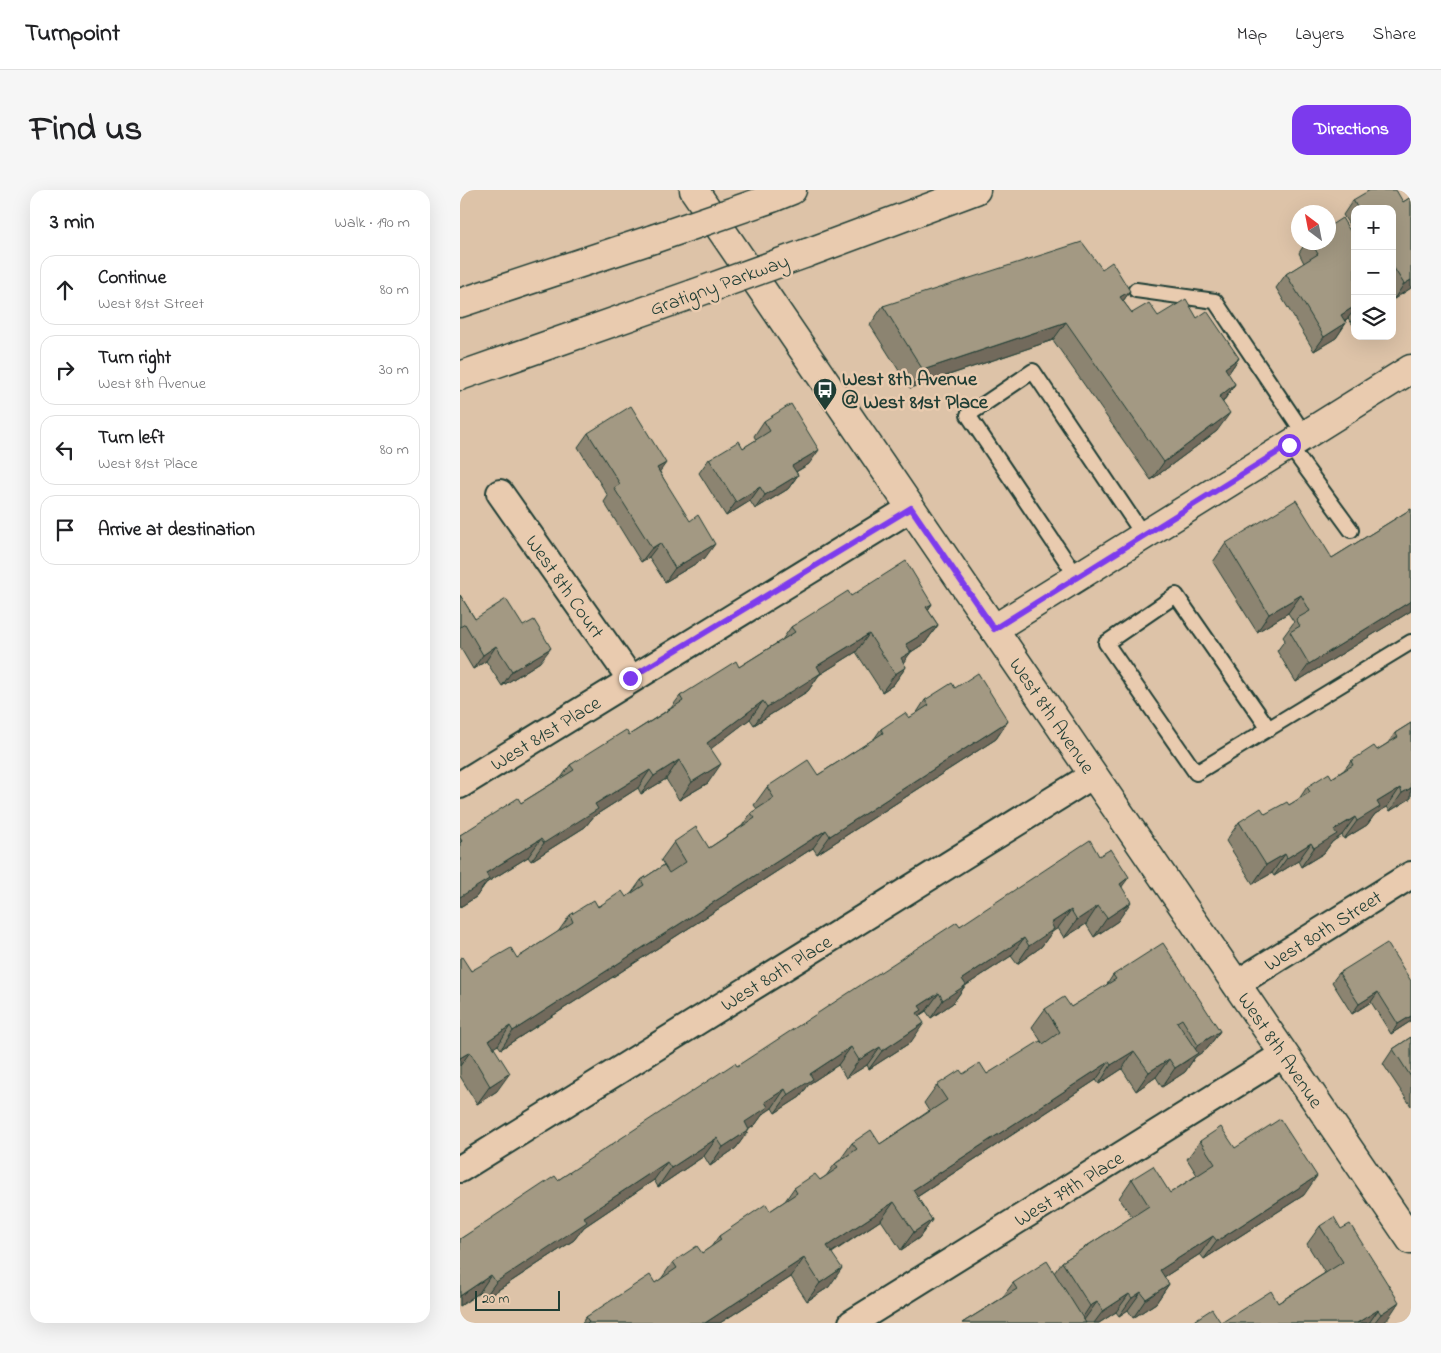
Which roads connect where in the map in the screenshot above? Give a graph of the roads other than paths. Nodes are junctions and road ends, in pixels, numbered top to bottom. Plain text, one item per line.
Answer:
1 (694, 190) edge
2 (976, 190) edge
3 (782, 194) edge
4 (1136, 290) dead end
5 (460, 303) edge
6 (1411, 369) edge
7 (460, 376) edge
8 (1297, 440) junction
9 (500, 494) dead end
10 (911, 508) junction
11 (1351, 530) dead end
12 (1144, 536) junction
13 (1077, 577) junction
14 (994, 629) junction
15 (1411, 642) edge
16 (630, 678) junction
17 (1269, 729) junction
18 (1093, 775) junction
19 (460, 785) edge
20 (1411, 875) edge
21 (1236, 984) junction
22 (1284, 1054) junction
23 (460, 1169) edge
24 (1411, 1240) edge
25 (852, 1323) edge

1 - 10 main road, West 8th Avenue
2 - 7 main road, Gratigny Parkway, bridge
3 - 5 main road, bridge
4 - 8 lane
6 - 8 main road
8 - 11 lane
8 - 12 main road
9 - 16 street, West 8th Court
10 - 14 main road, West 8th Avenue
10 - 16 street, West 81st Place
12 - 13 main road
12 - 13 lane
13 - 14 main road
14 - 18 main road, West 8th Avenue
15 - 17 lane
16 - 19 street, West 81st Place
17 - 17 lane
18 - 21 main road, West 8th Avenue
18 - 23 street, West 80th Place
20 - 21 street, West 80th Street
21 - 22 main road, West 8th Avenue
22 - 24 main road, West 8th Avenue
22 - 25 street, West 79th Place

